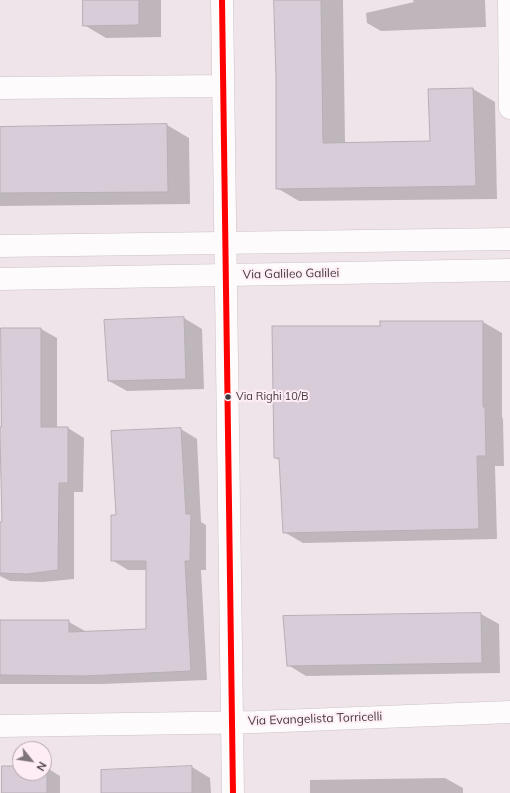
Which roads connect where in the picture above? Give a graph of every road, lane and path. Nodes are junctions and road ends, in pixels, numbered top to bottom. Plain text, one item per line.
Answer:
1 (222, 0) edge
2 (509, 0) edge
3 (223, 86) junction
4 (0, 88) edge
5 (510, 108) edge
6 (510, 239) edge
7 (226, 243) junction
8 (0, 246) edge
9 (510, 270) edge
10 (226, 275) junction
11 (0, 279) edge
12 (510, 712) edge
13 (232, 723) junction
14 (0, 726) edge
15 (233, 793) edge

1 - 3 street
2 - 5 street
3 - 4 street
3 - 7 street
6 - 7 street
7 - 8 street
7 - 10 street
9 - 10 street, Via Galileo Galilei
10 - 11 street, Via Galileo Galilei
10 - 13 street
12 - 13 street, Via Evangelista Torricelli
13 - 14 street, Via Evangelista Torricelli
13 - 15 street

